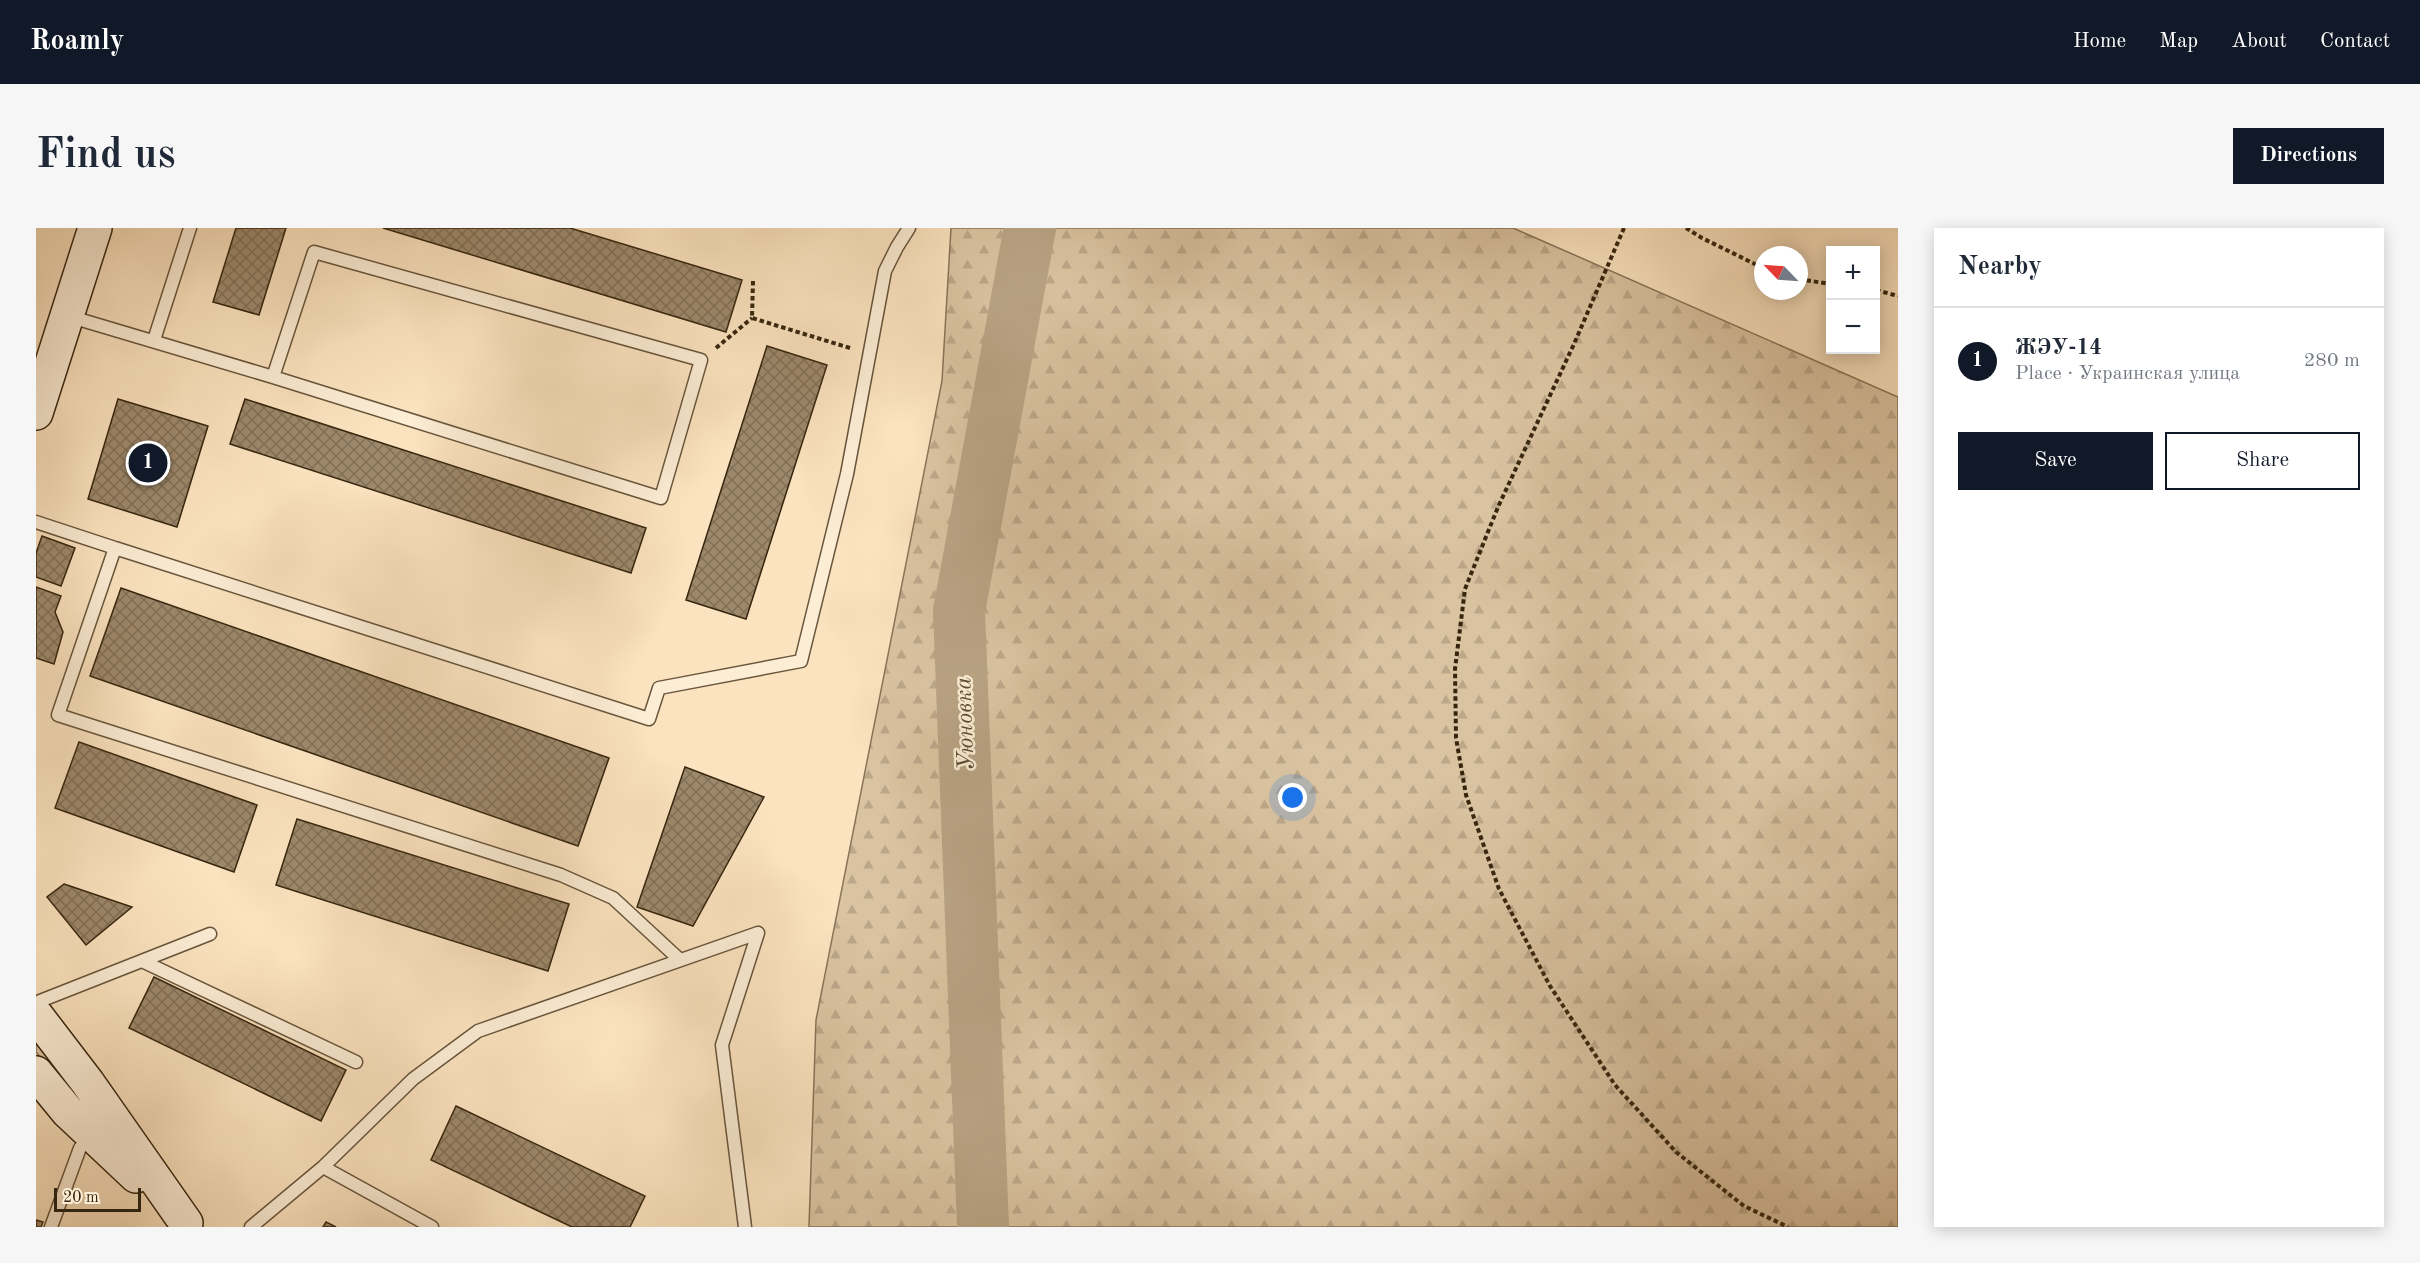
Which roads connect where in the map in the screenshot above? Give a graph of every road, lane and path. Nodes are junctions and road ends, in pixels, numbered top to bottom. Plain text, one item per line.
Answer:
1 (95, 228) edge
2 (190, 228) edge
3 (909, 228) edge
4 (1624, 228) edge
5 (1686, 228) edge
6 (1754, 264) edge
7 (1808, 280) edge
8 (753, 281) dead end
9 (1826, 283) edge
10 (1880, 291) edge
11 (1898, 296) edge
12 (68, 316) junction
13 (752, 318) junction
14 (154, 340) junction
15 (868, 354) junction
16 (701, 360) junction
17 (273, 377) junction
18 (36, 413) edge
19 (36, 522) edge
20 (115, 548) junction
21 (210, 934) dead end
22 (680, 960) junction
23 (142, 961) junction
24 (38, 1008) edge
25 (356, 1062) dead end
26 (36, 1072) edge
27 (80, 1148) dead end
28 (323, 1167) junction
29 (187, 1225) edge
30 (51, 1227) edge
31 (251, 1227) edge
32 (432, 1227) edge
33 (744, 1227) edge
34 (1788, 1227) edge

1 - 12 street
2 - 14 lane
3 - 15 lane
4 - 34 path
5 - 6 path
7 - 9 path
8 - 13 path
10 - 11 path
12 - 14 lane
12 - 18 street
13 - 15 path
13 - 16 path
14 - 17 lane
15 - 20 lane
16 - 17 lane
16 - 17 lane
19 - 20 lane
20 - 22 lane
21 - 23 lane
22 - 28 lane
22 - 33 lane
23 - 24 lane
23 - 25 lane
24 - 29 street
26 - 29 street
27 - 30 lane
28 - 31 lane
28 - 32 lane

